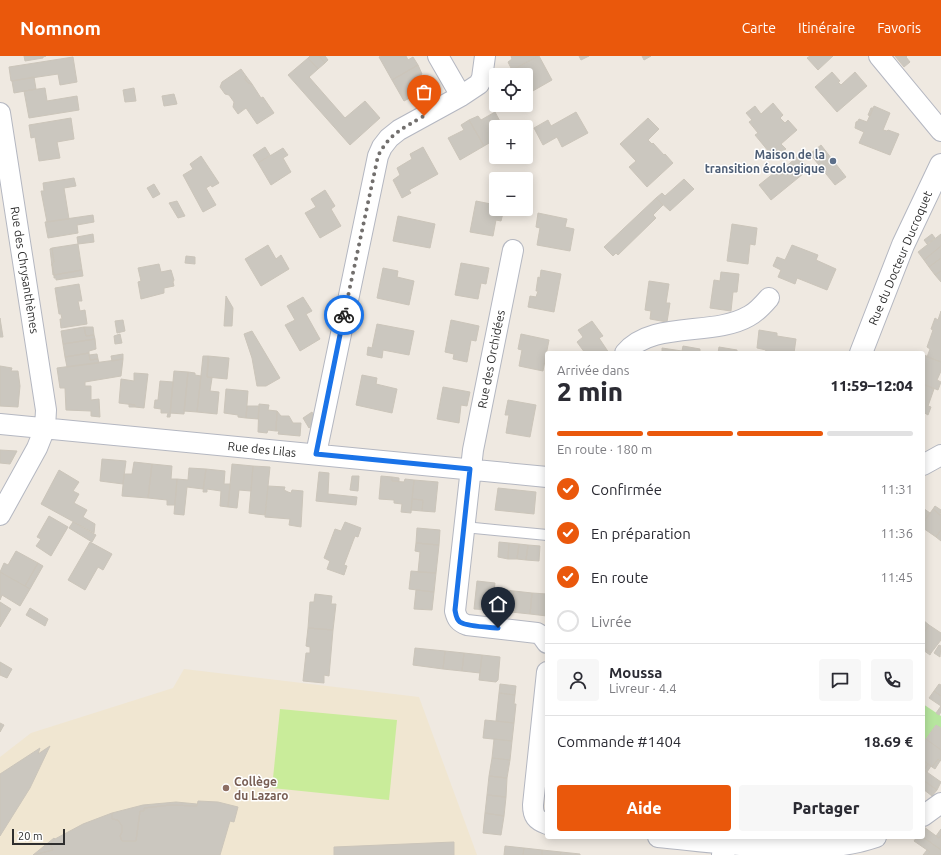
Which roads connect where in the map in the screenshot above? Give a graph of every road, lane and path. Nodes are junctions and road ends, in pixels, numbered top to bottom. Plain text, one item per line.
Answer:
1 (485, 56) edge
2 (879, 56) edge
3 (441, 57) edge
4 (461, 96) junction
5 (0, 113) edge
6 (941, 131) edge
7 (941, 165) edge
8 (512, 250) dead end
9 (769, 298) dead end
10 (627, 351) edge
11 (862, 351) edge
12 (0, 424) edge
13 (45, 428) junction
14 (316, 454) junction
15 (941, 454) edge
16 (925, 464) edge
17 (470, 469) junction
18 (545, 477) edge
19 (0, 515) edge
20 (464, 527) junction
21 (545, 536) edge
22 (545, 640) edge
23 (545, 691) edge
24 (941, 803) edge
25 (925, 815) edge
26 (545, 823) edge
27 (673, 839) edge
28 (869, 839) edge
29 (725, 846) edge

1 - 4 street
2 - 6 street
3 - 4 street
4 - 14 street
5 - 13 street, Rue des Chrysanthèmes
7 - 11 street, Rue du Docteur Ducroquet
8 - 17 street, Rue des Orchidées
9 - 10 street
12 - 13 street, Rue des Lilas
13 - 14 street, Rue des Lilas
13 - 19 street, Rue des Chrysanthèmes
14 - 17 street, Rue des Lilas
15 - 16 street
17 - 18 street, Rue des Lilas
17 - 20 street, Rue des Orchidées
20 - 21 lane
20 - 22 street, Rue des Orchidées
23 - 26 street
24 - 25 street
27 - 29 street
28 - 29 street

